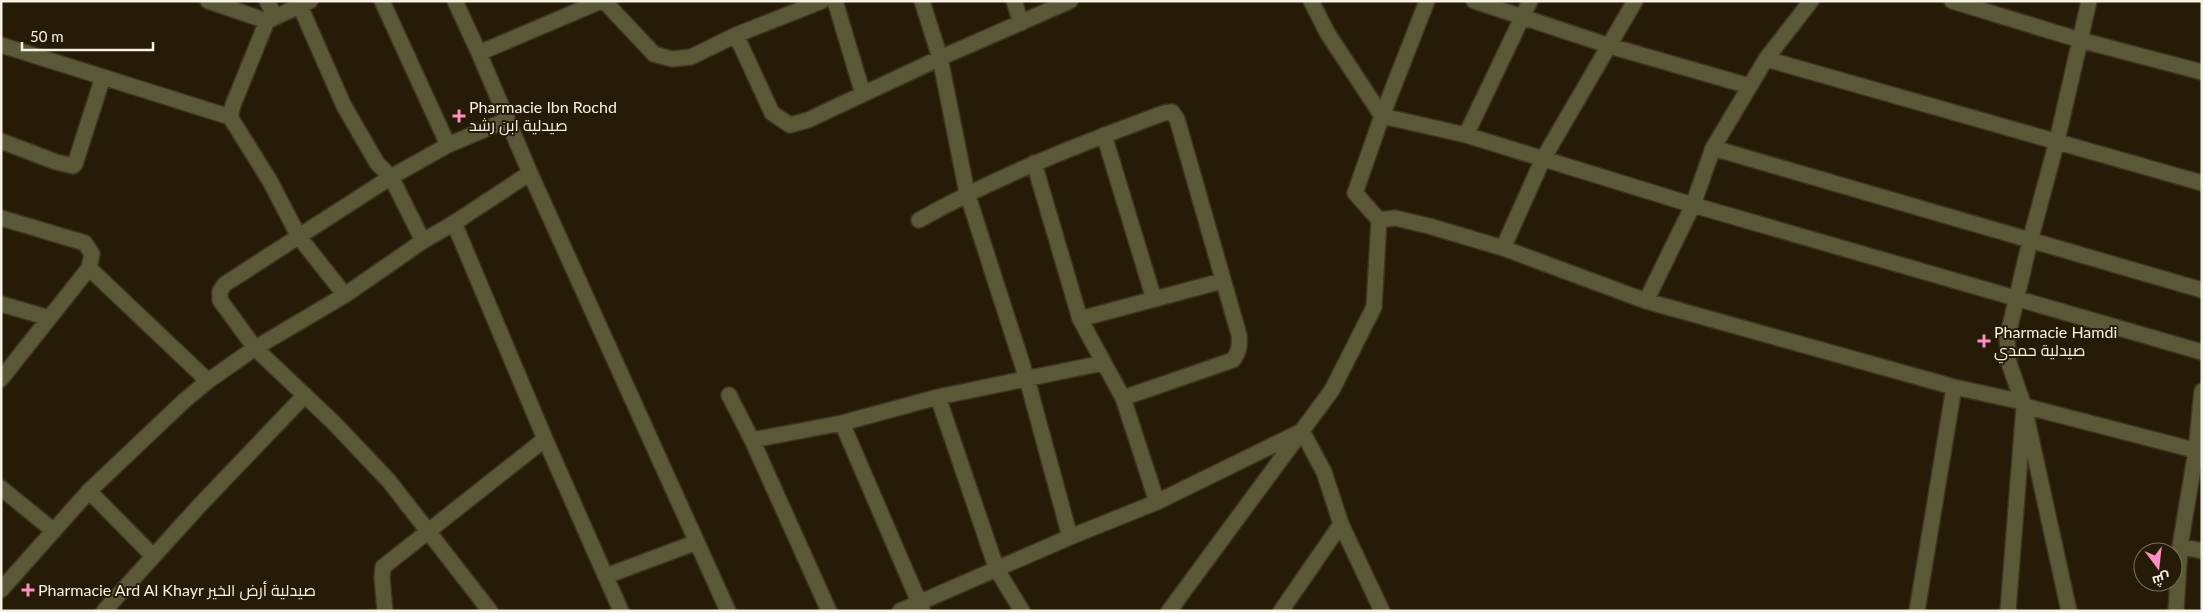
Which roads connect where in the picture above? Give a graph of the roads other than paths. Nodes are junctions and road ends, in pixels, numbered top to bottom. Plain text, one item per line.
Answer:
1 (208, 1) edge
2 (268, 1) edge
3 (382, 1) edge
4 (455, 1) edge
5 (602, 1) edge
6 (822, 1) edge
7 (835, 1) edge
8 (922, 1) edge
9 (1014, 1) edge
10 (1070, 1) edge
11 (1311, 1) edge
12 (1427, 1) edge
13 (1474, 1) edge
14 (1530, 1) edge
15 (1635, 1) edge
16 (1811, 1) edge
17 (1952, 1) edge
18 (2089, 1) edge
19 (305, 4) edge
20 (1523, 18) junction
21 (271, 19) junction
22 (1022, 23) junction
23 (736, 35) junction
24 (2080, 40) junction
25 (1, 45) edge
26 (1610, 46) junction
27 (479, 52) junction
28 (940, 58) junction
29 (1766, 59) junction
30 (2202, 72) edge
31 (103, 77) junction
32 (1749, 86) junction
33 (863, 94) junction
34 (1382, 116) junction
35 (230, 117) junction
36 (507, 120) junction
37 (1104, 135) junction
38 (1466, 135) junction
39 (1, 141) edge
40 (2057, 141) junction
41 (448, 145) junction
42 (1714, 148) junction
43 (1543, 159) junction
44 (1034, 163) junction
45 (530, 172) junction
46 (391, 177) junction
47 (2202, 184) edge
48 (967, 193) junction
49 (1693, 205) junction
50 (1, 218) edge
51 (919, 220) dead end
52 (1379, 220) junction
53 (454, 224) junction
54 (299, 237) junction
55 (2030, 240) junction
56 (423, 241) junction
57 (1503, 248) junction
58 (89, 268) junction
59 (1222, 281) junction
60 (2202, 290) edge
61 (345, 295) junction
62 (1154, 299) junction
63 (2017, 299) junction
64 (1646, 301) junction
65 (1, 304) edge
66 (49, 318) junction
67 (1080, 319) junction
68 (255, 348) junction
69 (2202, 352) edge
70 (1103, 363) junction
71 (1, 378) edge
72 (1027, 379) junction
73 (208, 381) junction
74 (1954, 387) junction
75 (2202, 391) edge
76 (305, 395) junction
77 (729, 395) dead end
78 (938, 398) junction
79 (1123, 398) junction
80 (2023, 404) junction
81 (842, 423) junction
82 (1302, 431) junction
83 (545, 439) junction
84 (752, 440) junction
85 (2199, 452) edge
86 (1, 488) edge
87 (89, 492) junction
88 (1157, 502) junction
89 (1341, 524) junction
90 (54, 531) junction
91 (428, 532) junction
92 (1070, 536) junction
93 (697, 542) junction
94 (2181, 542) edge
95 (2183, 547) edge
96 (2202, 551) edge
97 (152, 556) junction
98 (997, 570) junction
99 (606, 576) junction
100 (1, 590) edge
101 (2177, 592) edge
102 (921, 606) edge
103 (621, 610) edge
104 (104, 611) edge
105 (385, 611) edge
106 (490, 611) edge
107 (608, 611) edge
108 (728, 611) edge
109 (829, 611) edge
110 (900, 611) edge
111 (1022, 611) edge
112 (1170, 611) edge
113 (1281, 611) edge
114 (1382, 611) edge
115 (1917, 611) edge
116 (2008, 611) edge
117 (2069, 611) edge
118 (2176, 611) edge

1 - 21 street
2 - 21 street
3 - 41 street
4 - 27 street
5 - 23 street
5 - 27 street
6 - 23 street
7 - 33 street
8 - 28 street
9 - 22 street
10 - 22 street
11 - 34 street
12 - 34 street
13 - 20 street
14 - 20 street
15 - 26 street
16 - 29 street
17 - 24 street
18 - 24 street
19 - 21 street
19 - 46 street
20 - 26 street
20 - 38 street
21 - 35 street
22 - 28 street
23 - 33 street
24 - 30 street
24 - 40 street
25 - 31 street
26 - 32 street
26 - 43 street
27 - 36 street
28 - 33 street
28 - 48 street
29 - 32 street
29 - 40 street
31 - 35 street
31 - 39 street
32 - 42 street
34 - 38 street
34 - 52 street
35 - 54 street
36 - 41 street
36 - 45 street
37 - 44 street
37 - 59 street
37 - 62 street
38 - 43 street
40 - 47 street
40 - 55 street
41 - 46 street
42 - 49 street
42 - 55 street
43 - 49 street
43 - 57 street
44 - 48 street
44 - 67 street
45 - 53 street
45 - 93 street
46 - 54 street
46 - 56 street
48 - 51 street
48 - 72 street
49 - 63 street
49 - 64 street
50 - 58 street
52 - 57 street
52 - 82 street
53 - 56 street
53 - 83 street
54 - 61 street
54 - 68 street
55 - 60 street
55 - 63 street
56 - 61 street
57 - 64 street
58 - 66 street
58 - 73 street
59 - 62 street
59 - 79 street
61 - 68 street
62 - 67 street
63 - 69 street
63 - 80 street
64 - 74 street
65 - 66 street
66 - 71 street
67 - 70 street
68 - 73 street
68 - 76 street
70 - 72 street
70 - 79 street
72 - 78 street
72 - 92 street
73 - 87 street
74 - 80 street
74 - 115 street
75 - 85 street
76 - 91 street
76 - 97 street
77 - 84 street
78 - 81 street
78 - 98 street
79 - 88 street
80 - 85 street
80 - 116 street
80 - 117 street
81 - 84 street
81 - 102 street
82 - 88 street
82 - 89 street
82 - 112 street
83 - 91 street
83 - 99 street
84 - 109 street
85 - 94 street
86 - 90 street
87 - 90 street
87 - 97 street
88 - 92 street
89 - 113 street
89 - 114 street
90 - 100 street
91 - 105 street
91 - 106 street
92 - 98 street
93 - 99 street
93 - 108 street
95 - 96 street
97 - 104 street
98 - 102 street
98 - 111 street
99 - 103 street
101 - 118 street
102 - 110 street
103 - 107 street

